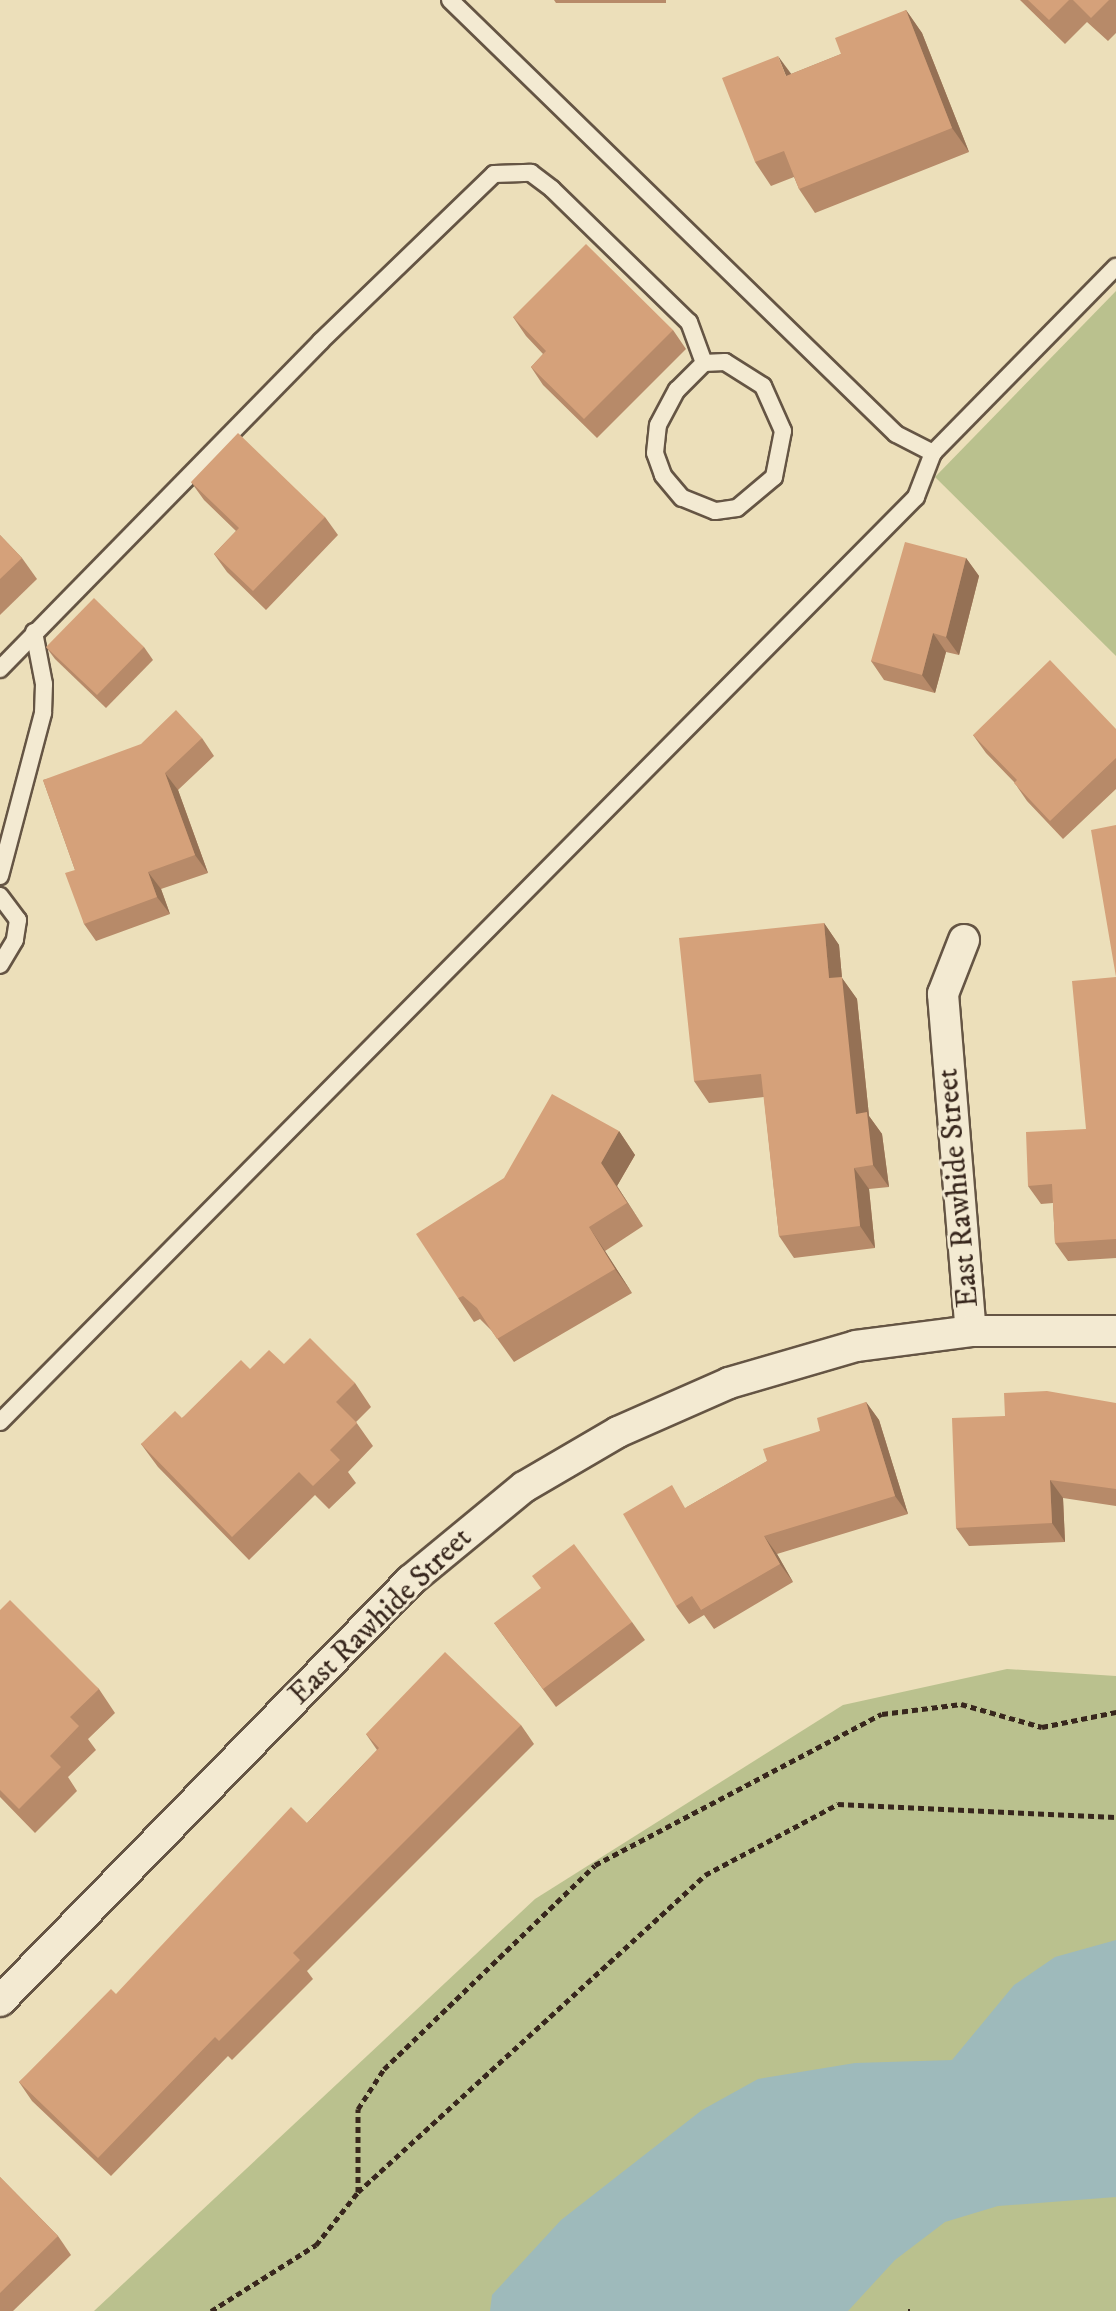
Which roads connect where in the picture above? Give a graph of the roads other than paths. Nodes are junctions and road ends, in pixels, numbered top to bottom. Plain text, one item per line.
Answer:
1 (450, 0) edge
2 (1116, 267) edge
3 (704, 363) junction
4 (933, 453) junction
5 (34, 632) junction
6 (0, 669) edge
7 (0, 876) edge
8 (0, 896) edge
9 (964, 940) dead end
10 (0, 965) edge
11 (971, 1331) junction
12 (1116, 1331) edge
13 (0, 1422) edge
14 (0, 2001) edge

1 - 4 lane
2 - 4 lane
3 - 3 lane
3 - 5 lane
4 - 13 lane
5 - 6 lane
5 - 7 lane
8 - 10 lane
9 - 11 street, East Rawhide Street
11 - 12 street
11 - 14 street, East Rawhide Street

